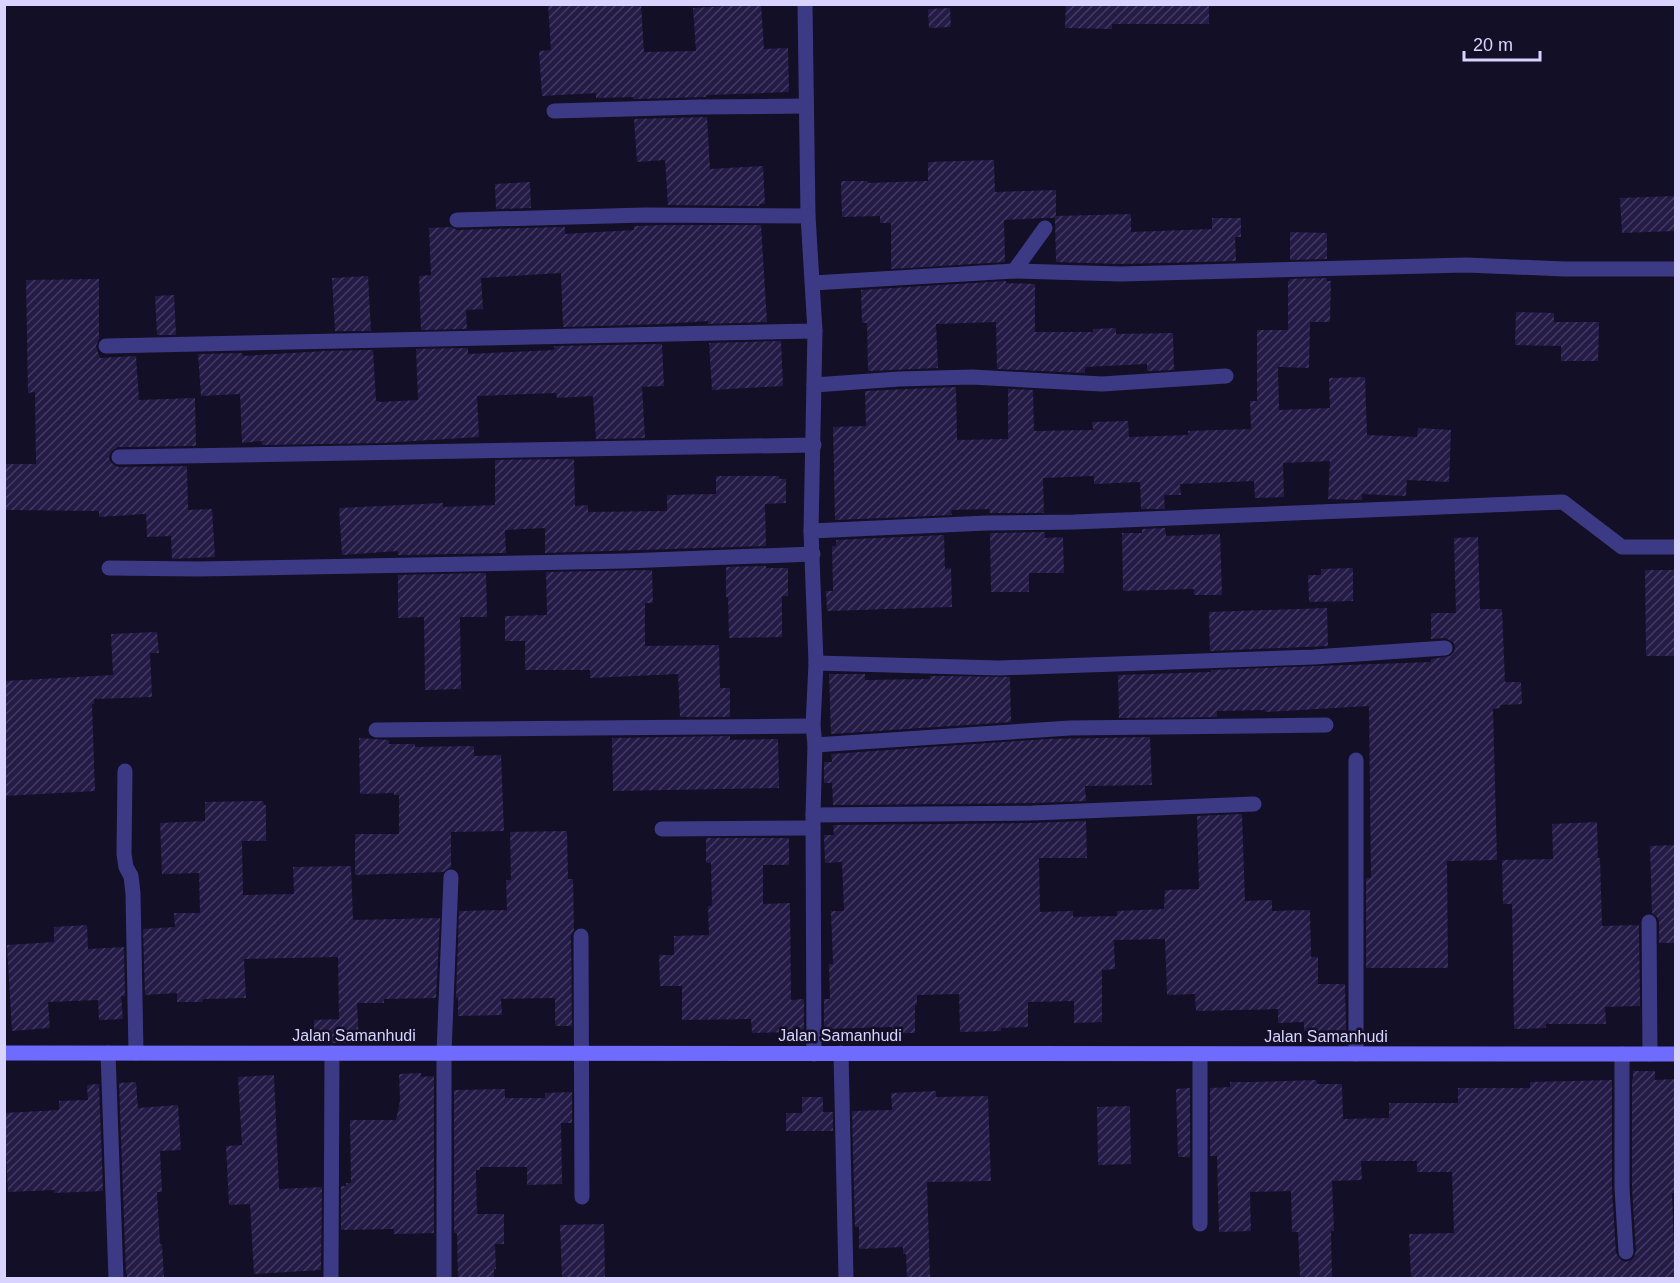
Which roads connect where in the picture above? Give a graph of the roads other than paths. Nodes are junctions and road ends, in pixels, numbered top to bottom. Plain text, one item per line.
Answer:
1 (805, 4) edge
2 (807, 106) junction
3 (554, 111) dead end
4 (808, 216) junction
5 (457, 220) dead end
6 (1045, 228) dead end
7 (1676, 269) edge
8 (1014, 271) junction
9 (813, 283) junction
10 (815, 331) junction
11 (106, 346) dead end
12 (1226, 376) dead end
13 (814, 385) junction
14 (814, 445) junction
15 (119, 458) dead end
16 (812, 531) junction
17 (1676, 547) edge
18 (813, 554) junction
19 (109, 568) dead end
20 (1445, 648) dead end
21 (816, 663) junction
22 (1326, 725) dead end
23 (813, 726) junction
24 (376, 730) dead end
25 (815, 745) junction
26 (1356, 760) dead end
27 (125, 771) dead end
28 (1254, 804) dead end
29 (813, 821) junction
30 (662, 829) dead end
31 (451, 877) dead end
32 (1649, 922) dead end
33 (581, 936) dead end
34 (4, 1053) edge
35 (108, 1053) junction
36 (136, 1053) junction
37 (333, 1053) junction
38 (444, 1053) junction
39 (581, 1053) junction
40 (841, 1053) junction
41 (814, 1054) junction
42 (1200, 1054) junction
43 (1356, 1054) junction
44 (1622, 1054) junction
45 (1650, 1054) junction
46 (1676, 1054) edge
47 (582, 1197) dead end
48 (1200, 1224) dead end
49 (1626, 1252) dead end
50 (116, 1278) edge
51 (331, 1278) edge
52 (444, 1278) edge
53 (846, 1278) edge

1 - 2 street
2 - 3 street
2 - 4 street
4 - 5 street
4 - 9 street
6 - 8 street
7 - 8 street
8 - 9 street
9 - 10 street
10 - 11 street
10 - 13 street
12 - 13 street
13 - 14 street
14 - 15 street
14 - 16 street
16 - 17 street
16 - 18 street
18 - 19 street
18 - 21 street
20 - 21 street
21 - 23 street
22 - 25 street
23 - 24 street
23 - 25 street
25 - 29 street
26 - 43 street
27 - 36 street
28 - 29 street
29 - 30 street
29 - 41 street
31 - 38 street
32 - 45 street
33 - 39 street
34 - 35 street, Jalan Samanhudi
35 - 36 street, Jalan Samanhudi
35 - 50 street
36 - 37 street, Jalan Samanhudi
37 - 38 street, Jalan Samanhudi
37 - 51 street
38 - 39 street, Jalan Samanhudi
38 - 52 street
39 - 41 street, Jalan Samanhudi
39 - 47 street
40 - 41 street, Jalan Samanhudi
40 - 42 street, Jalan Samanhudi
40 - 53 street
42 - 43 street, Jalan Samanhudi
42 - 48 street
43 - 44 street, Jalan Samanhudi
44 - 45 street, Jalan Samanhudi
44 - 49 street
45 - 46 street, Jalan Samanhudi

